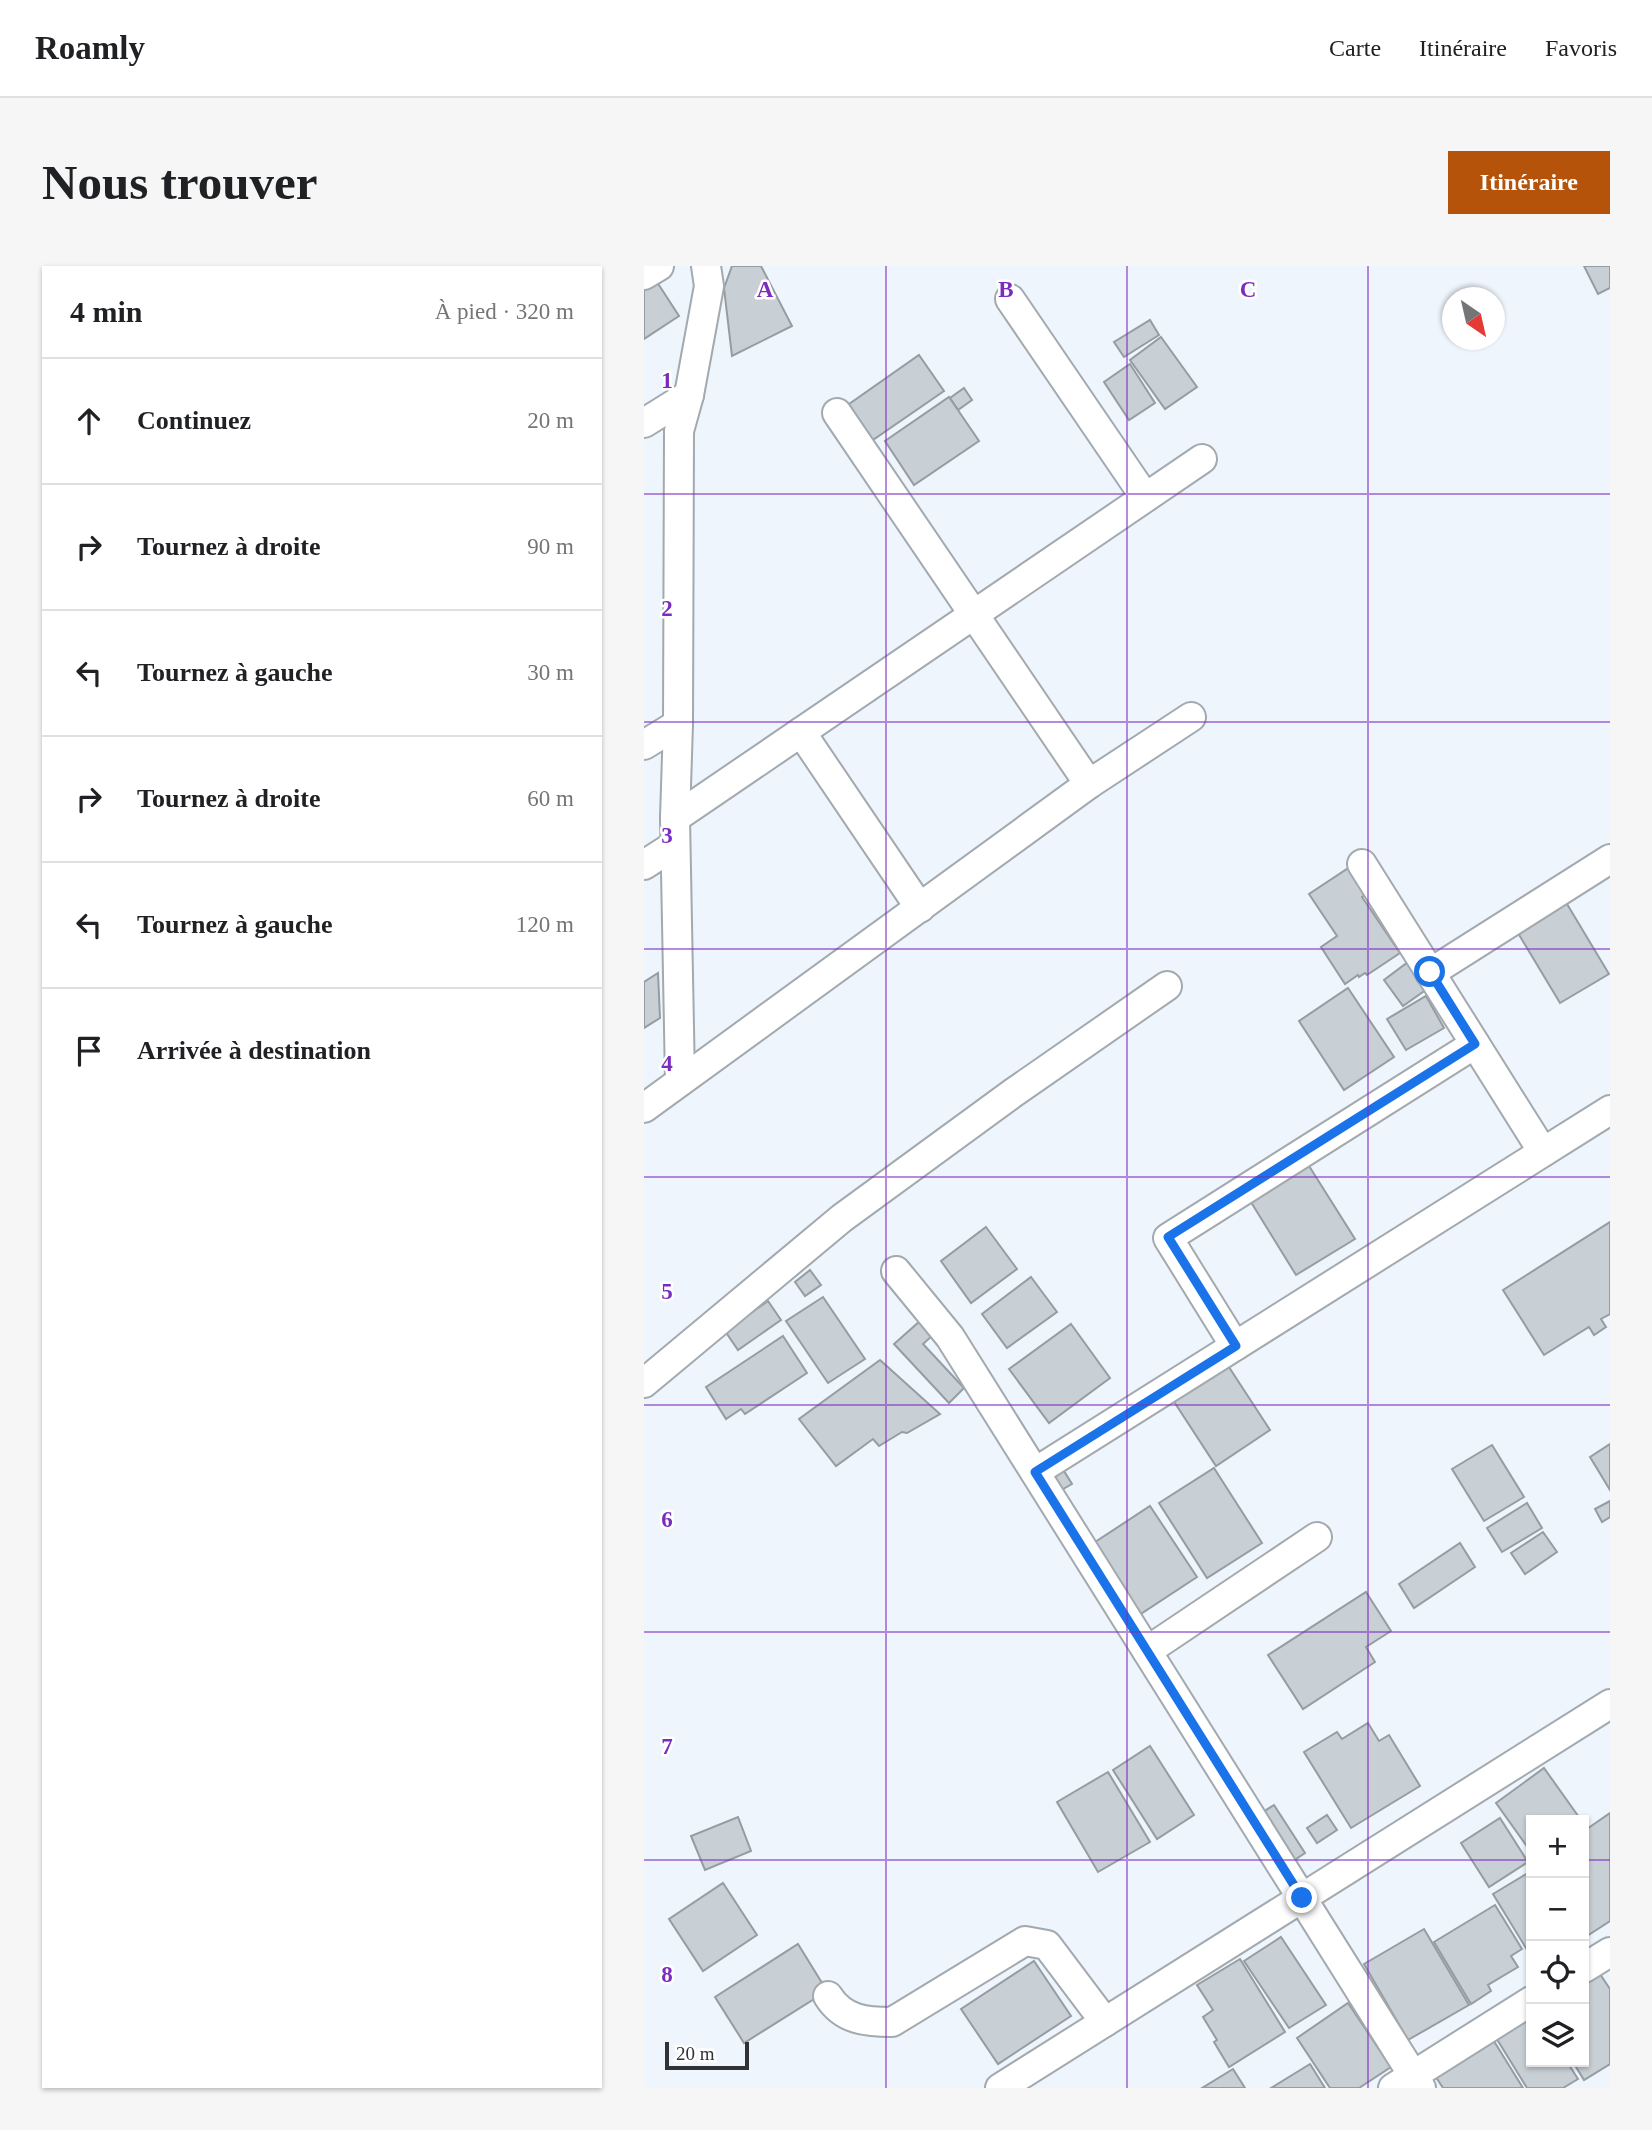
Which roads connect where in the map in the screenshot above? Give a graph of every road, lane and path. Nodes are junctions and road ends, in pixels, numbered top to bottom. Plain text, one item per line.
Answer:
1 (659, 266) edge
2 (706, 266) edge
3 (644, 275) edge
4 (1010, 299) dead end
5 (689, 395) junction
6 (837, 413) dead end
7 (644, 423) edge
8 (1202, 458) dead end
9 (1144, 497) junction
10 (972, 615) junction
11 (1191, 717) dead end
12 (678, 724) junction
13 (801, 732) junction
14 (644, 745) edge
15 (1089, 784) junction
16 (675, 832) junction
17 (1610, 859) edge
18 (1362, 864) dead end
19 (644, 865) edge
20 (920, 908) junction
21 (1430, 972) junction
22 (1167, 986) dead end
23 (1475, 1044) junction
24 (680, 1080) junction
25 (644, 1108) edge
26 (1610, 1110) edge
27 (1543, 1152) junction
28 (896, 1270) dead end
29 (1236, 1346) junction
30 (644, 1383) edge
31 (1035, 1472) junction
32 (1317, 1537) dead end
33 (1147, 1651) junction
34 (1610, 1704) edge
35 (1302, 1898) junction
36 (1609, 1953) edge
37 (1589, 1965) edge
38 (828, 1996) dead end
39 (1527, 2004) edge
40 (1105, 2022) junction
41 (1409, 2084) edge
42 (1000, 2088) edge

1 - 3 street
2 - 5 street
4 - 9 street
5 - 7 street
5 - 12 street
6 - 10 street
8 - 9 street
9 - 10 street
10 - 13 street
10 - 15 street
11 - 15 street
12 - 14 street
12 - 16 street
13 - 16 street
13 - 20 street
15 - 20 street
16 - 19 street
16 - 24 street
17 - 21 street
18 - 21 street
20 - 24 street
21 - 23 street
22 - 30 street
23 - 27 street
23 - 29 street
24 - 25 street
26 - 27 street
27 - 29 street
28 - 31 street
29 - 31 street
31 - 33 street
32 - 33 street
33 - 35 street
34 - 35 street
35 - 40 street
35 - 41 street
36 - 37 street
38 - 40 street
39 - 41 street
40 - 42 street

